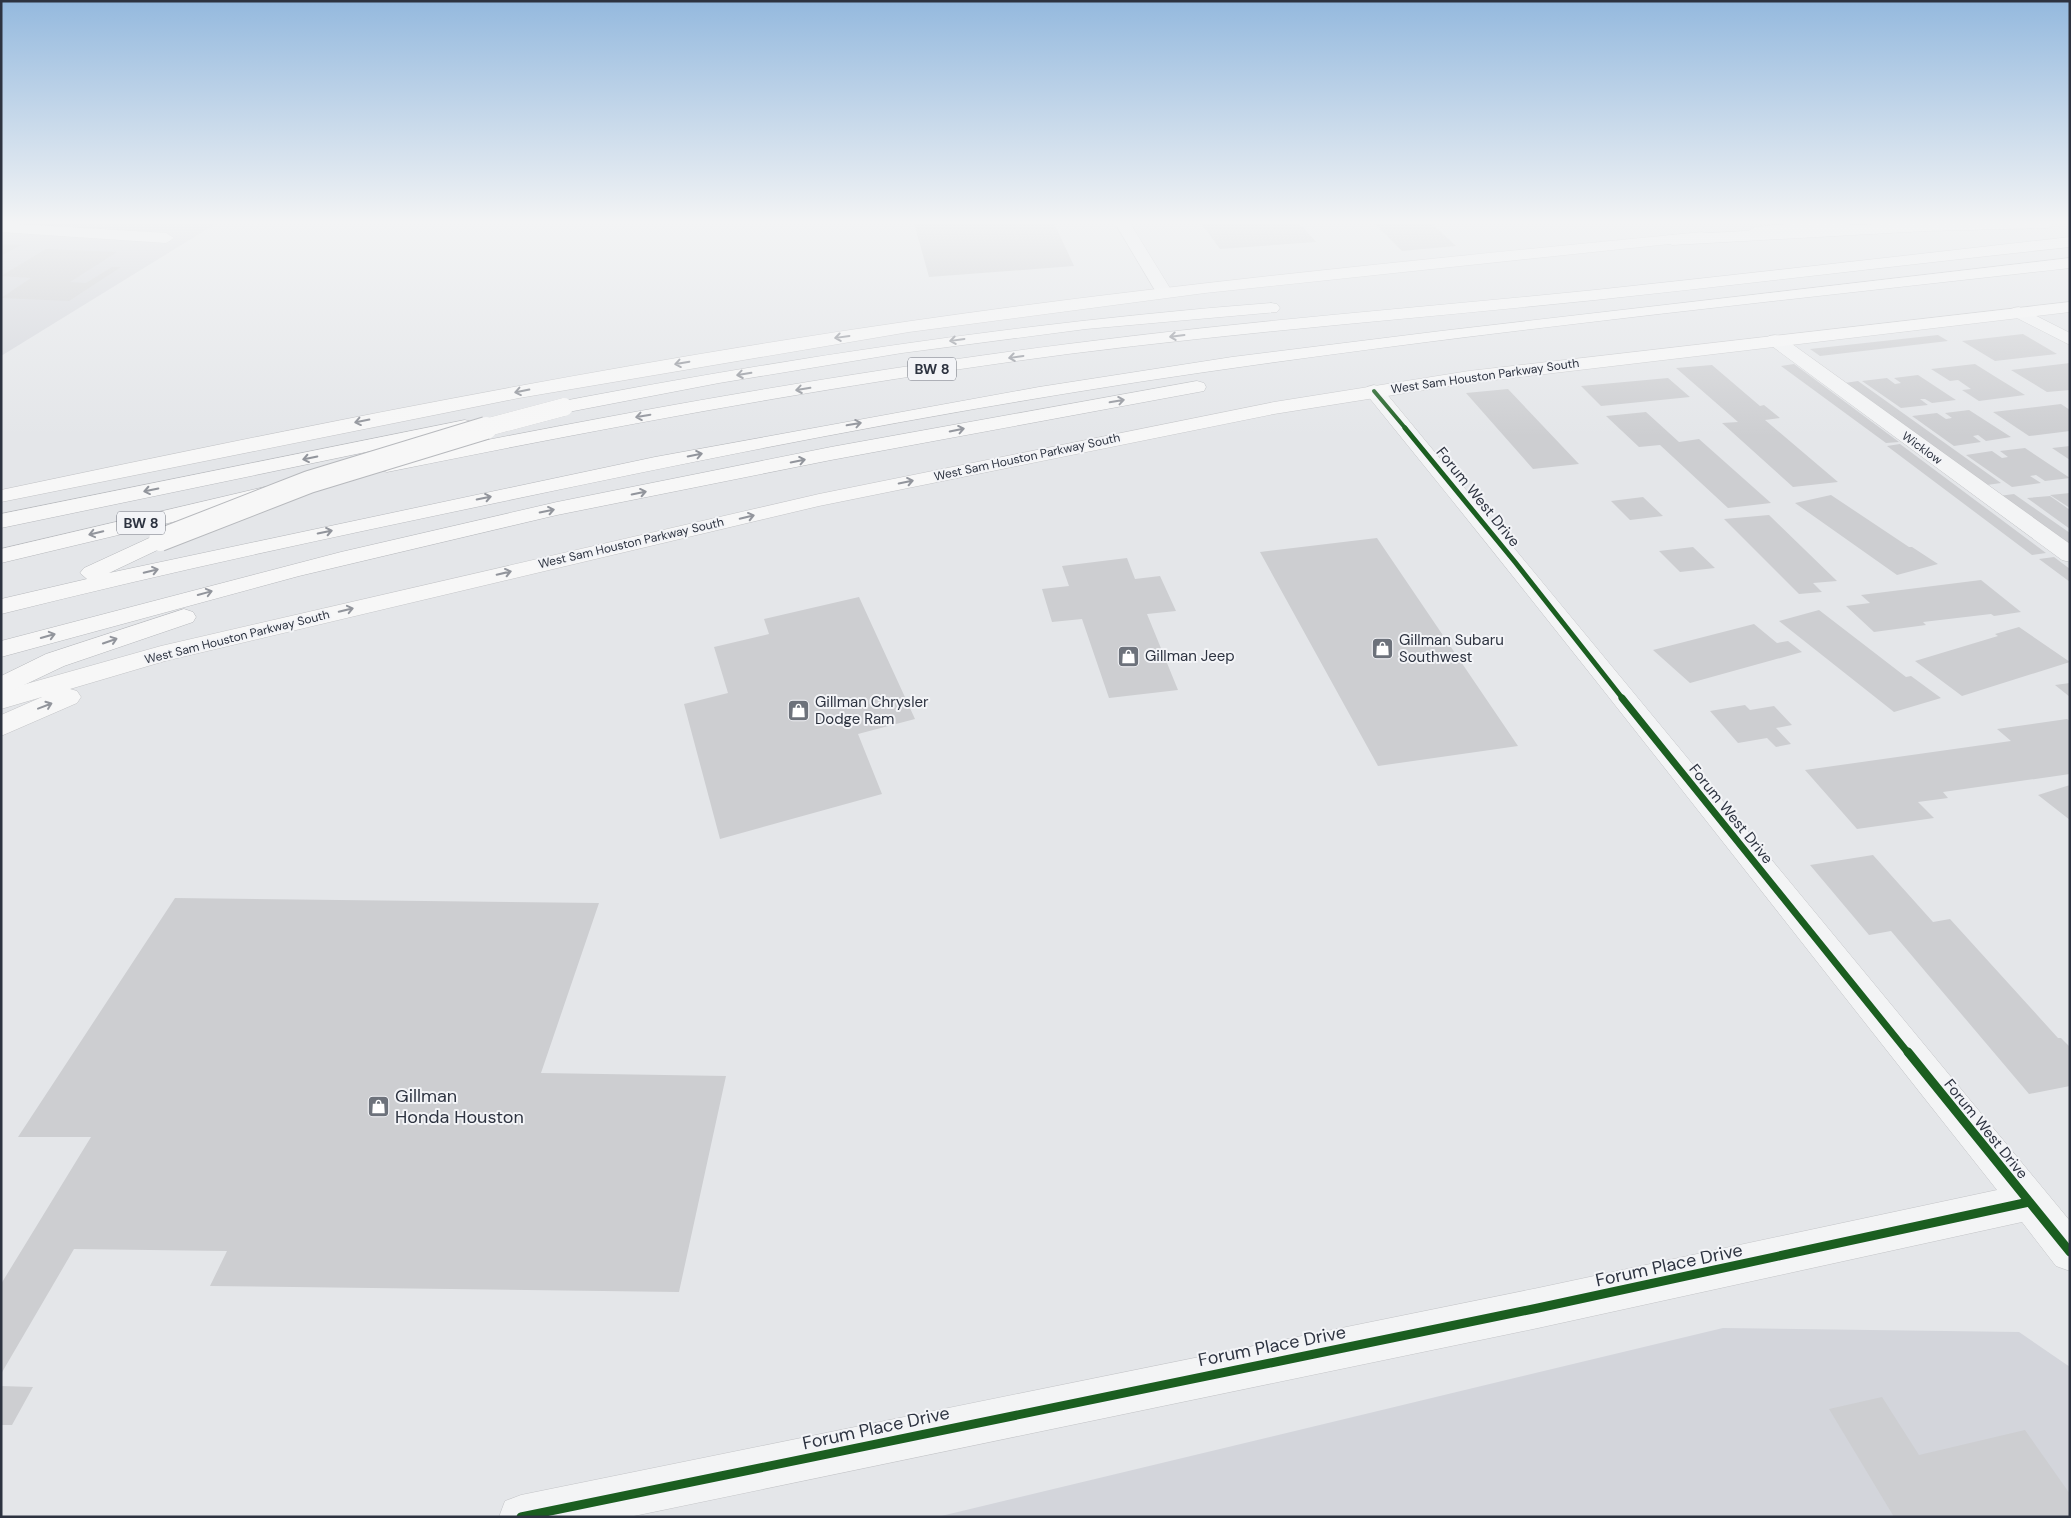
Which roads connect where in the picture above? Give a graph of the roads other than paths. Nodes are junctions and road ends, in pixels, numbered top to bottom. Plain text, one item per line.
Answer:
1 (1158, 294) edge
2 (1473, 294) edge
3 (1568, 294) edge
4 (1601, 294) edge
5 (1804, 294) edge
6 (1591, 295) junction
7 (2070, 307) edge
8 (2019, 312) junction
9 (1501, 329) junction
10 (1775, 340) junction
11 (2070, 340) edge
12 (1374, 391) junction
13 (564, 406) junction
14 (1, 496) edge
15 (1, 521) edge
16 (366, 552) junction
17 (2070, 555) edge
18 (1, 556) edge
19 (1, 607) edge
20 (1, 619) edge
21 (230, 638) junction
22 (1, 649) edge
23 (1, 687) edge
24 (1, 700) edge
25 (1, 727) edge
26 (2029, 1202) junction
27 (2070, 1252) edge
28 (521, 1517) edge

1 -> 14 main road
2 -> 13 main road
6 -> 3 main road
4 - 6 main road, BW 8
5 - 9 main road
6 -> 18 main road, BW 8
7 - 8 main road, West Sam Houston Parkway South
8 - 10 main road, West Sam Houston Parkway South
8 - 11 street
16 -> 9 main road
19 -> 9 main road
10 - 12 main road, West Sam Houston Parkway South
10 - 17 street, Wicklow
21 -> 12 main road, West Sam Houston Parkway South
12 - 26 street, Forum West Drive
13 -> 15 main road, bridge
13 - 20 main road, bridge
22 -> 16 main road
23 -> 16 main road
21 - 24 main road, West Sam Houston Parkway South
25 -> 21 main road
26 - 27 street, Forum West Drive
26 - 28 street, Forum Place Drive

